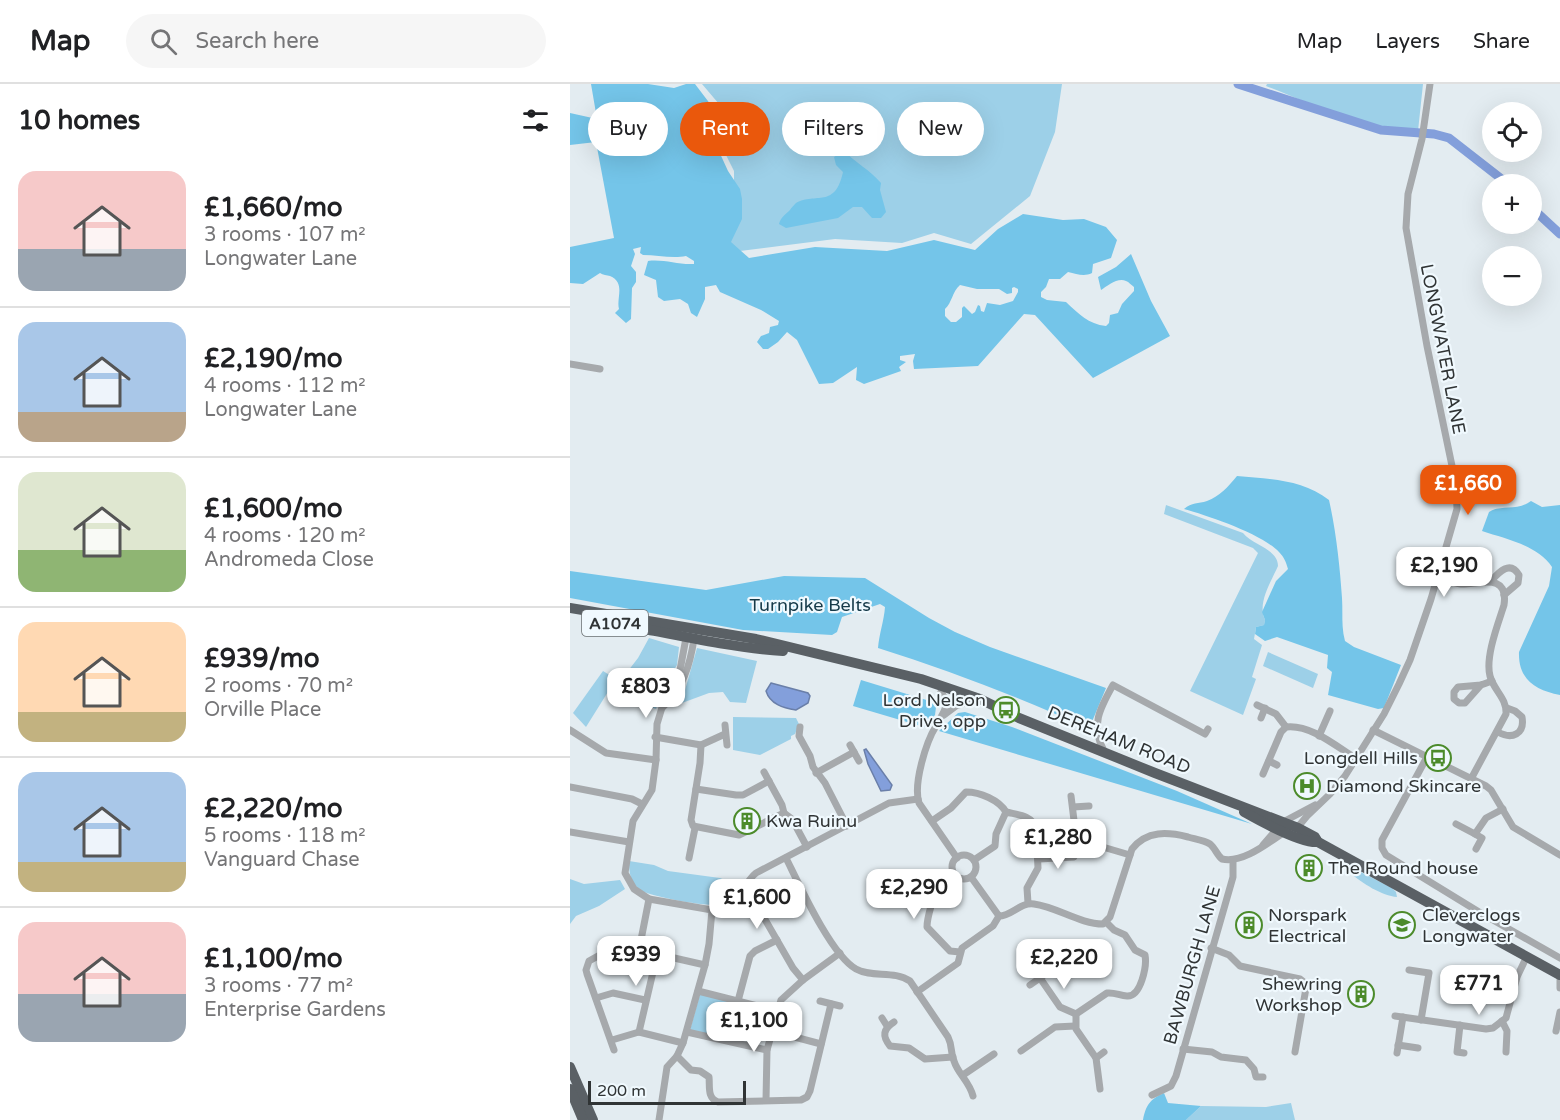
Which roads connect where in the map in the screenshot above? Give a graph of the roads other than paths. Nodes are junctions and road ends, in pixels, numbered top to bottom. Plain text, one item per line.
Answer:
1 (1430, 84) edge
2 (570, 364) edge
3 (600, 369) dead end
4 (1437, 578) junction
5 (1491, 581) junction
6 (1504, 595) junction
7 (570, 608) edge
8 (570, 613) edge
9 (690, 635) junction
10 (893, 673) junction
11 (1492, 681) junction
12 (1481, 685) dead end
13 (941, 692) junction
14 (968, 702) junction
15 (1507, 708) junction
16 (1330, 711) dead end
17 (942, 717) junction
18 (1019, 718) junction
19 (1261, 718) dead end
20 (725, 725) dead end
21 (800, 727) dead end
22 (1286, 727) junction
23 (570, 730) edge
24 (1373, 730) junction
25 (1498, 732) junction
26 (725, 734) junction
27 (1205, 734) dead end
28 (1100, 735) junction
29 (655, 736) junction
30 (799, 736) junction
31 (1319, 736) junction
32 (791, 740) dead end
33 (1084, 744) junction
34 (701, 745) junction
35 (727, 745) dead end
36 (850, 745) dead end
37 (854, 752) junction
38 (1104, 752) junction
39 (1427, 757) junction
40 (1356, 758) junction
41 (656, 760) junction
42 (859, 761) dead end
43 (1269, 761) junction
44 (1277, 765) dead end
45 (764, 772) dead end
46 (816, 773) junction
47 (1263, 774) dead end
48 (1471, 779) junction
49 (769, 781) junction
50 (571, 788) edge
51 (696, 789) junction
52 (1071, 796) dead end
53 (570, 798) edge
54 (918, 799) junction
55 (1320, 803) junction
56 (642, 804) junction
57 (1089, 806) dead end
58 (1073, 807) junction
59 (1503, 809) junction
60 (1006, 812) junction
61 (784, 813) junction
62 (932, 821) junction
63 (1456, 824) dead end
64 (847, 826) junction
65 (1281, 827) junction
66 (695, 828) junction
67 (1298, 828) junction
68 (570, 832) edge
69 (1475, 834) junction
70 (629, 842) junction
71 (1318, 842) junction
72 (1077, 844) junction
73 (807, 847) junction
74 (690, 848) junction
75 (699, 849) dead end
76 (1476, 849) dead end
77 (1130, 855) junction
78 (1560, 855) edge
79 (689, 858) dead end
80 (786, 858) junction
81 (957, 858) junction
82 (1039, 859) junction
83 (1233, 860) junction
84 (974, 861) junction
85 (954, 874) junction
86 (971, 877) junction
87 (772, 884) dead end
88 (649, 899) junction
89 (1028, 903) junction
90 (712, 910) junction
91 (999, 916) junction
92 (1106, 922) junction
93 (777, 940) junction
94 (1211, 948) junction
95 (639, 950) junction
96 (960, 952) junction
97 (840, 953) junction
98 (657, 955) junction
99 (1527, 956) junction
100 (1560, 958) edge
101 (705, 965) junction
102 (901, 968) dead end
103 (1409, 970) dead end
104 (1050, 971) dead end
105 (1560, 975) edge
106 (900, 976) junction
107 (1040, 978) junction
108 (803, 980) junction
109 (1030, 985) dead end
110 (1560, 988) edge
111 (698, 991) junction
112 (917, 992) junction
113 (596, 998) junction
114 (645, 1000) junction
115 (738, 1001) junction
116 (820, 1001) dead end
117 (831, 1004) junction
118 (840, 1006) dead end
119 (777, 1011) junction
120 (1560, 1012) edge
121 (1076, 1014) junction
122 (882, 1018) dead end
123 (1421, 1020) junction
124 (1502, 1021) junction
125 (1455, 1022) junction
126 (1075, 1026) junction
127 (772, 1031) junction
128 (1556, 1031) dead end
129 (639, 1032) junction
130 (687, 1032) junction
131 (612, 1040) junction
132 (683, 1043) junction
133 (821, 1044) junction
134 (1293, 1046) dead end
135 (1509, 1047) dead end
136 (1418, 1048) dead end
137 (1184, 1049) junction
138 (615, 1050) dead end
139 (767, 1050) junction
140 (1021, 1051) dead end
141 (1104, 1052) dead end
142 (1457, 1052) dead end
143 (994, 1054) dead end
144 (677, 1056) junction
145 (953, 1057) junction
146 (1096, 1058) junction
147 (570, 1067) edge
148 (963, 1075) junction
149 (1263, 1077) dead end
150 (570, 1089) edge
151 (1100, 1089) dead end
152 (1152, 1095) dead end
153 (973, 1096) dead end
154 (766, 1100) junction
155 (583, 1120) edge
156 (593, 1120) edge
157 (659, 1120) edge

1 - 4 street, LONGWATER LANE
2 - 3 street
4 - 5 street
4 - 24 street, LONGWATER LANE
5 - 6 street
5 - 6 street
6 - 11 street
7 - 9 highway, DEREHAM ROAD / A1074
8 - 9 highway, DEREHAM ROAD / A1074
9 - 10 highway, DEREHAM ROAD / A1074
9 - 29 street
10 - 13 highway, DEREHAM ROAD / A1074
10 - 18 highway, DEREHAM ROAD / A1074
11 - 12 street
11 - 15 street
13 - 14 highway, DEREHAM ROAD / A1074
13 - 17 street
14 - 17 street
14 - 18 highway, DEREHAM ROAD / A1074
15 - 25 street
15 - 25 street
16 - 31 street
17 - 54 street
18 - 33 highway, DEREHAM ROAD / A1074
19 - 22 street
20 - 26 street
21 - 30 street
22 - 31 street
22 - 43 street
23 - 41 street
24 - 39 street
24 - 40 street, LONGWATER LANE
25 - 48 street
26 - 34 street
26 - 35 street
27 - 28 street
28 - 33 street
28 - 38 street
29 - 34 street
29 - 41 street
30 - 32 street
30 - 46 street
31 - 40 street
33 - 38 highway, DEREHAM ROAD / A1074
34 - 51 street
36 - 37 street
37 - 42 street
37 - 46 street
38 - 65 highway, DEREHAM ROAD / A1074
39 - 48 street
39 - 100 street
40 - 55 street, LONGWATER LANE
41 - 56 street
43 - 44 street
43 - 47 street
45 - 49 street
46 - 64 street
48 - 59 street
49 - 51 street
49 - 61 street
50 - 53 street
50 - 56 street
51 - 66 street
52 - 58 street
54 - 62 street
54 - 64 street
55 - 65 street, LONGWATER LANE
55 - 67 street, LONGWATER LANE
56 - 70 street
57 - 58 street
58 - 72 street
59 - 69 street
59 - 78 street
60 - 62 street
60 - 82 street
60 - 84 street
61 - 66 street
61 - 73 street
62 - 81 street
63 - 69 street
64 - 73 street
65 - 67 highway, DEREHAM ROAD / A1074
65 - 71 highway, DEREHAM ROAD / A1074
65 - 83 street
66 - 74 street
67 - 71 highway, DEREHAM ROAD / A1074
68 - 70 street
69 - 76 street
70 - 88 street
71 - 99 highway, DEREHAM ROAD / A1074
72 - 77 street
72 - 82 street
73 - 80 street
74 - 75 street
74 - 79 street
77 - 83 street
77 - 92 street
80 - 90 street
80 - 97 street
81 - 84 street
81 - 85 street
82 - 89 street
83 - 94 street, BAWBURGH LANE
84 - 86 street
85 - 86 street
85 - 96 street
86 - 91 street
87 - 93 street
88 - 90 street
88 - 95 street
89 - 91 street
89 - 92 street
90 - 101 street
91 - 96 street
92 - 121 street
93 - 108 street
93 - 115 street
94 - 134 street
94 - 137 street, BAWBURGH LANE
95 - 98 street
95 - 113 street
96 - 112 street
97 - 106 street
97 - 108 street
98 - 101 street
98 - 114 street
99 - 105 highway, DEREHAM ROAD / A1074
99 - 124 street
101 - 111 street
102 - 106 street
103 - 123 street
104 - 107 street
105 - 110 street
106 - 112 street
107 - 109 street
107 - 121 street
108 - 119 street
111 - 115 street
111 - 130 street
112 - 145 street
113 - 114 street
113 - 131 street
114 - 129 street
115 - 119 street
116 - 117 street
117 - 118 street
117 - 133 street
119 - 127 street
120 - 128 street
121 - 126 street
122 - 145 street
123 - 125 street
123 - 136 street
124 - 125 street
124 - 135 street
125 - 142 street
126 - 140 street
126 - 146 street
127 - 133 street
127 - 139 street
129 - 131 street
129 - 132 street
130 - 132 street
130 - 139 street
131 - 138 street
132 - 144 street
133 - 154 street
137 - 149 street
137 - 152 street, BAWBURGH LANE
139 - 154 street
141 - 146 street
143 - 148 street
144 - 154 street
144 - 157 street
145 - 148 street
146 - 151 street
147 - 156 highway
148 - 153 street
150 - 155 highway

